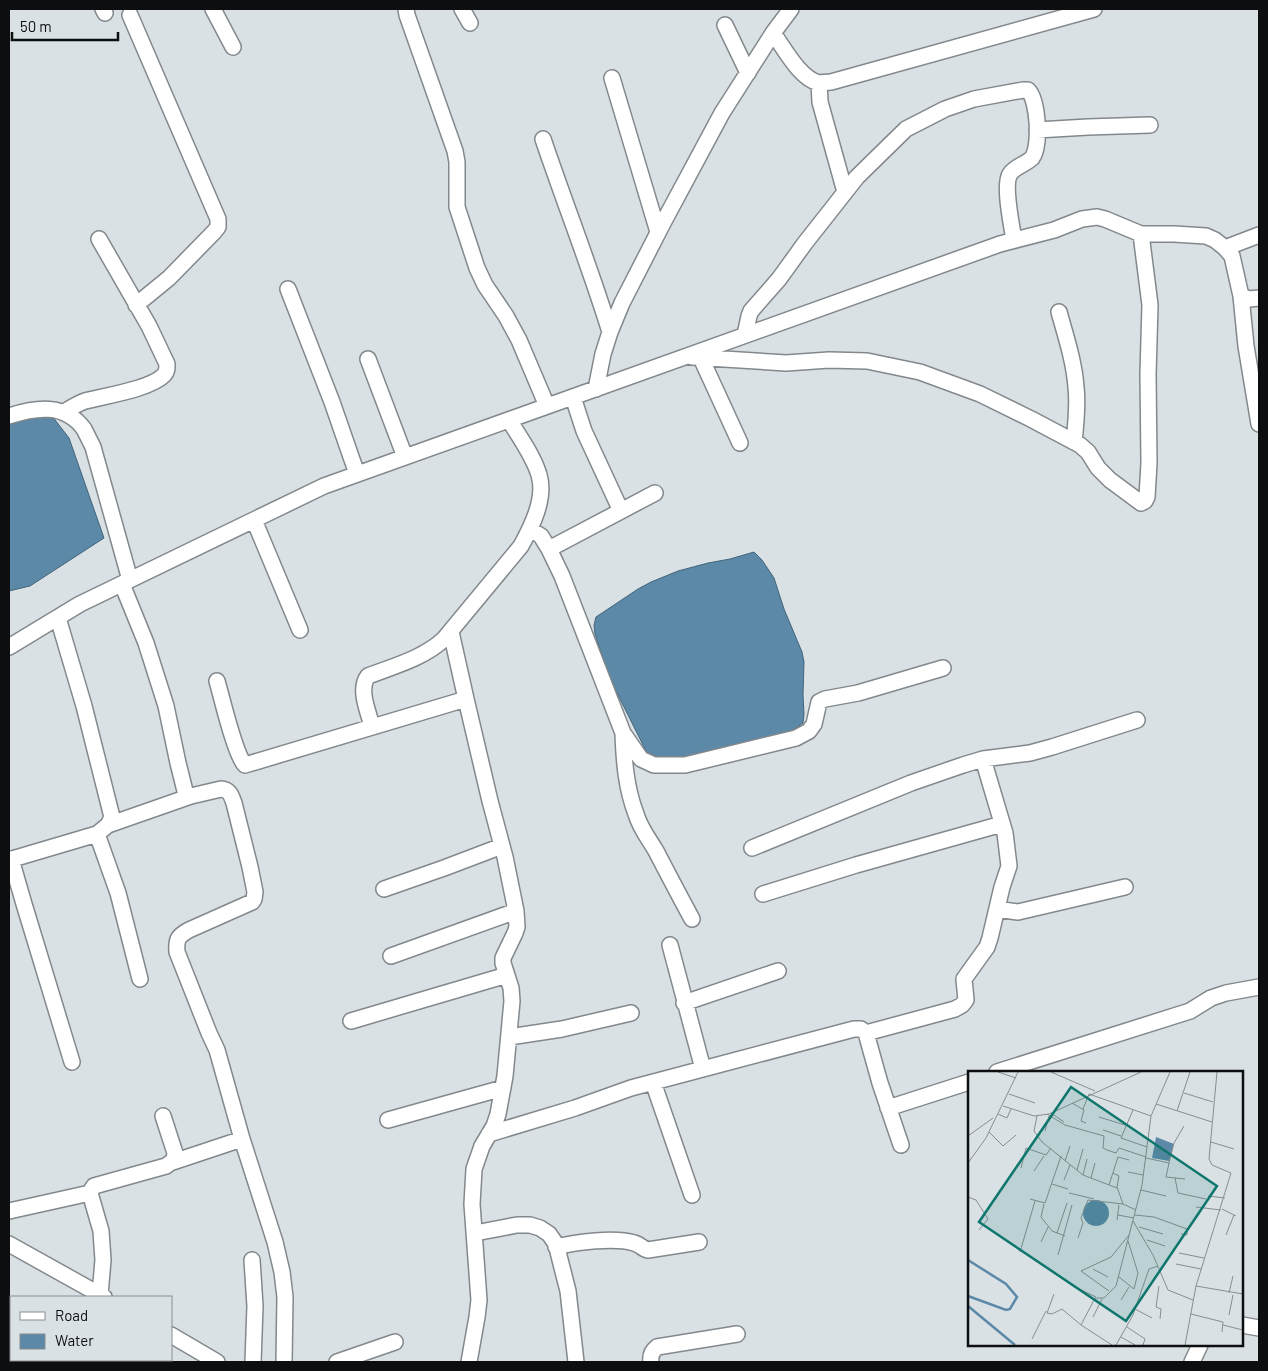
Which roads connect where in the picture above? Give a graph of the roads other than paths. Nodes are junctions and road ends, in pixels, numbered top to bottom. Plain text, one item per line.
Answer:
1 (213, 9) edge
2 (406, 9) edge
3 (462, 9) edge
4 (791, 9) edge
5 (1094, 9) edge
6 (130, 15) dead end
7 (470, 23) dead end
8 (725, 25) dead end
9 (773, 33) junction
10 (233, 47) dead end
11 (748, 73) junction
12 (612, 78) dead end
13 (819, 83) junction
14 (1150, 124) dead end
15 (1037, 130) junction
16 (543, 139) dead end
17 (845, 192) junction
18 (658, 232) junction
19 (1141, 234) junction
20 (1259, 235) edge
21 (99, 239) dead end
22 (1014, 240) junction
23 (1225, 248) junction
24 (288, 289) dead end
25 (1241, 296) junction
26 (1259, 298) edge
27 (136, 305) junction
28 (1059, 312) dead end
29 (610, 332) junction
30 (745, 335) junction
31 (694, 357) junction
32 (368, 359) dead end
33 (596, 389) junction
34 (573, 397) junction
35 (547, 406) junction
36 (64, 412) junction
37 (9, 416) edge
38 (509, 420) junction
39 (1259, 424) edge
40 (1074, 442) junction
41 (740, 444) dead end
42 (405, 457) junction
43 (357, 474) junction
44 (655, 493) dead end
45 (621, 511) junction
46 (254, 520) junction
47 (530, 529) junction
48 (549, 549) junction
49 (126, 582) junction
50 (58, 618) junction
51 (300, 630) dead end
52 (451, 632) junction
53 (9, 647) edge
54 (943, 668) dead end
55 (217, 681) dead end
56 (466, 699) junction
57 (1138, 720) dead end
58 (372, 726) junction
59 (623, 733) junction
60 (984, 759) junction
61 (191, 796) junction
62 (1002, 824) junction
63 (102, 829) junction
64 (502, 846) junction
65 (752, 848) dead end
66 (10, 859) edge
67 (1124, 887) dead end
68 (384, 889) dead end
69 (763, 894) dead end
70 (997, 909) junction
71 (516, 911) junction
72 (692, 919) dead end
73 (670, 946) dead end
74 (391, 956) dead end
75 (778, 971) dead end
76 (507, 975) junction
77 (140, 979) dead end
78 (1259, 987) edge
79 (684, 1003) junction
80 (631, 1013) dead end
81 (350, 1021) dead end
82 (866, 1033) junction
83 (509, 1036) junction
84 (72, 1062) dead end
85 (703, 1069) junction
86 (1000, 1071) edge
87 (653, 1082) junction
88 (968, 1082) edge
89 (503, 1088) junction
90 (888, 1108) junction
91 (163, 1116) dead end
92 (388, 1120) dead end
93 (489, 1134) junction
94 (242, 1139) junction
95 (901, 1145) dead end
96 (170, 1163) junction
97 (90, 1193) junction
98 (692, 1195) dead end
99 (9, 1211) edge
100 (475, 1233) junction
101 (699, 1242) dead end
102 (9, 1244) edge
103 (556, 1247) junction
104 (252, 1260) dead end
105 (102, 1296) edge
106 (1243, 1326) edge
107 (1259, 1328) edge
108 (737, 1334) dead end
109 (172, 1336) edge
110 (395, 1342) dead end
111 (1200, 1346) edge
112 (217, 1362) edge
113 (253, 1362) edge
114 (284, 1362) edge
115 (337, 1362) edge
116 (469, 1362) edge
117 (576, 1362) edge
118 (651, 1362) edge
119 (1192, 1362) edge

1 - 10 street
2 - 35 street
3 - 7 street
4 - 9 street
5 - 13 street
6 - 27 street
8 - 11 street
9 - 11 street
9 - 13 street
11 - 18 street
12 - 18 street
13 - 17 street
14 - 15 street
15 - 17 street
15 - 22 street
16 - 29 street
17 - 30 street
18 - 29 street
19 - 22 street
19 - 23 street
19 - 40 street
20 - 23 street
21 - 27 street
22 - 30 street
23 - 25 street
24 - 43 street
25 - 26 street
25 - 39 street
27 - 36 street
28 - 40 street
29 - 33 street
30 - 31 street
31 - 33 street
31 - 40 street
31 - 41 street
32 - 42 street
33 - 34 street
34 - 35 street
34 - 45 street
35 - 38 street
36 - 37 street
36 - 49 street
38 - 42 street
38 - 47 street
42 - 43 street
43 - 46 street
44 - 45 street
45 - 48 street
46 - 49 street
46 - 51 street
47 - 48 street
47 - 52 street
48 - 59 street
49 - 50 street
49 - 61 street
50 - 53 street
50 - 63 street
52 - 56 street
52 - 58 street
54 - 59 street
55 - 58 street
56 - 58 street
56 - 64 street
57 - 60 street
59 - 72 street
60 - 62 street
60 - 65 street
61 - 63 street
61 - 94 street
62 - 69 street
62 - 70 street
63 - 66 street
63 - 77 street
64 - 68 street
64 - 71 street
66 - 84 street
67 - 70 street
70 - 82 street
71 - 74 street
71 - 76 street
73 - 79 street
75 - 79 street
76 - 81 street
76 - 83 street
78 - 86 street
79 - 85 street
80 - 83 street
82 - 85 street
82 - 90 street
83 - 89 street
85 - 87 street
87 - 93 street
87 - 98 street
88 - 90 street
89 - 92 street
89 - 93 street
90 - 95 street
91 - 96 street
93 - 100 street
94 - 96 street
94 - 114 street
96 - 97 street
97 - 99 street
97 - 105 street
100 - 103 street
100 - 116 street
101 - 103 street
102 - 105 street
103 - 117 street
104 - 113 street
106 - 107 street
108 - 118 street
109 - 112 street
110 - 115 street
111 - 119 street

